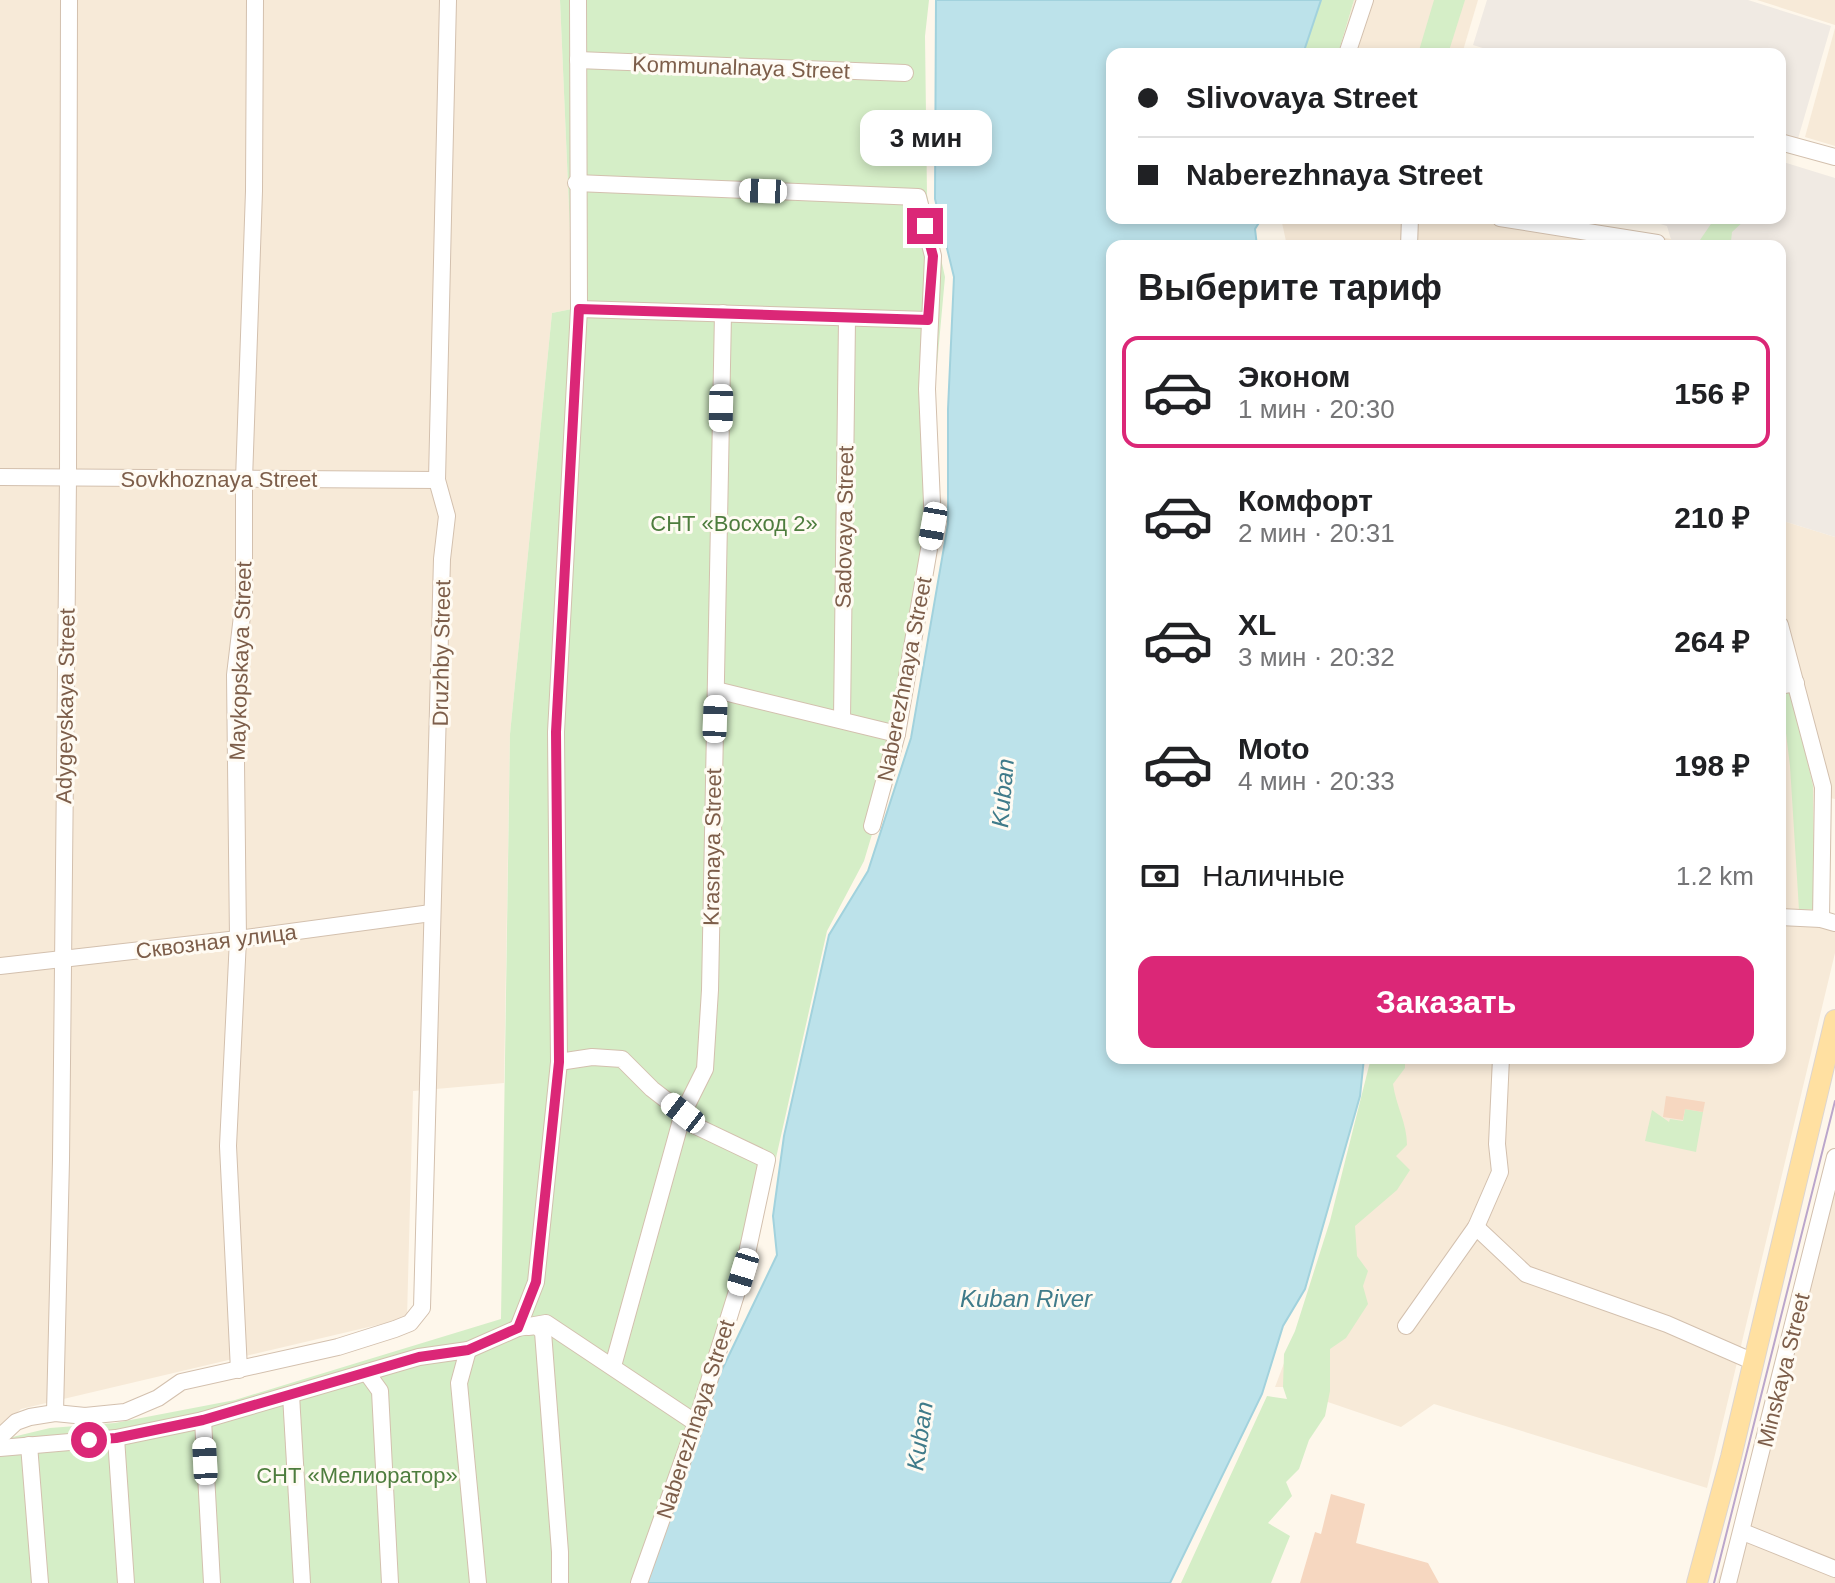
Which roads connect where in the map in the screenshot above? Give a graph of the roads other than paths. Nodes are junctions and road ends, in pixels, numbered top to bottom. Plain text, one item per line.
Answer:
1 (69, 0) edge
2 (255, 0) edge
3 (448, 0) edge
4 (578, 0) edge
5 (1365, 0) edge
6 (1349, 48) edge
7 (578, 60) junction
8 (905, 73) dead end
9 (1786, 144) edge
10 (1835, 157) edge
11 (576, 183) junction
12 (1535, 224) edge
13 (1629, 240) edge
14 (579, 309) junction
15 (723, 313) junction
16 (928, 320) junction
17 (847, 327) junction
18 (0, 477) edge
19 (68, 478) junction
20 (244, 480) junction
21 (437, 480) junction
22 (1788, 684) edge
23 (716, 690) junction
24 (842, 719) junction
25 (897, 734) junction
26 (872, 826) dead end
27 (431, 913) junction
28 (1786, 918) edge
29 (1828, 921) edge
30 (238, 939) junction
31 (62, 960) junction
32 (0, 966) edge
33 (1835, 1020) edge
34 (559, 1062) junction
35 (1501, 1064) edge
36 (682, 1116) junction
37 (1835, 1157) edge
38 (1831, 1193) edge
39 (1476, 1227) junction
40 (1406, 1326) dead end
41 (518, 1328) junction
42 (468, 1350) junction
43 (1754, 1362) junction
44 (613, 1366) junction
45 (239, 1370) junction
46 (367, 1373) junction
47 (291, 1395) junction
48 (55, 1413) junction
49 (203, 1420) junction
50 (696, 1423) junction
51 (0, 1437) edge
52 (116, 1438) junction
53 (29, 1445) junction
54 (0, 1448) edge
55 (1743, 1532) junction
56 (1835, 1569) edge
57 (40, 1583) edge
58 (126, 1583) edge
59 (212, 1583) edge
60 (302, 1583) edge
61 (390, 1583) edge
62 (478, 1583) edge
63 (560, 1583) edge
64 (639, 1583) edge
65 (1697, 1583) edge
66 (1728, 1583) edge

1 - 19 street, Adygeyskaya Street
2 - 20 street, Maykopskaya Street
3 - 21 street, Druzhby Street
4 - 7 street
5 - 6 street
7 - 8 street, Kommunalnaya Street
7 - 11 street
9 - 10 street
11 - 14 street
11 - 16 street, Naberezhnaya Street
12 - 13 street
14 - 15 street
14 - 34 street
15 - 17 street
15 - 23 street, Krasnaya Street
16 - 17 street
16 - 25 street, Naberezhnaya Street
17 - 24 street, Sadovaya Street
18 - 19 street, Sovkhoznaya Street
19 - 20 street, Sovkhoznaya Street
19 - 31 street, Adygeyskaya Street
20 - 21 street, Sovkhoznaya Street
20 - 30 street, Maykopskaya Street
21 - 27 street, Druzhby Street
22 - 29 street
23 - 24 street
23 - 36 street, Krasnaya Street
24 - 25 street
25 - 26 street, Naberezhnaya Street
27 - 30 street, Сквозная улица
27 - 45 street, Druzhby Street
28 - 29 street
30 - 31 street, Сквозная улица
30 - 45 street, Maykopskaya Street
31 - 32 street, Сквозная улица
31 - 48 street, Adygeyskaya Street
33 - 43 main road, Minskaya Street
34 - 36 street
34 - 41 street
35 - 39 street
36 - 44 street, Krasnaya Street
36 - 50 street, Naberezhnaya Street
37 - 38 street, Minskaya Street
38 - 55 street, Minskaya Street
39 - 40 street
39 - 43 street, Minskaya Street
41 - 42 street
41 - 44 street
41 - 63 street
42 - 46 street
42 - 62 street
43 - 65 main road, Minskaya Street
44 - 50 street
45 - 48 street
46 - 47 street
46 - 61 street
47 - 49 street
47 - 60 street
48 - 51 street
49 - 52 street
49 - 59 street
50 - 64 street, Naberezhnaya Street
52 - 53 street
52 - 58 street
53 - 54 street
53 - 57 street
55 - 56 street
55 - 66 street, Minskaya Street

